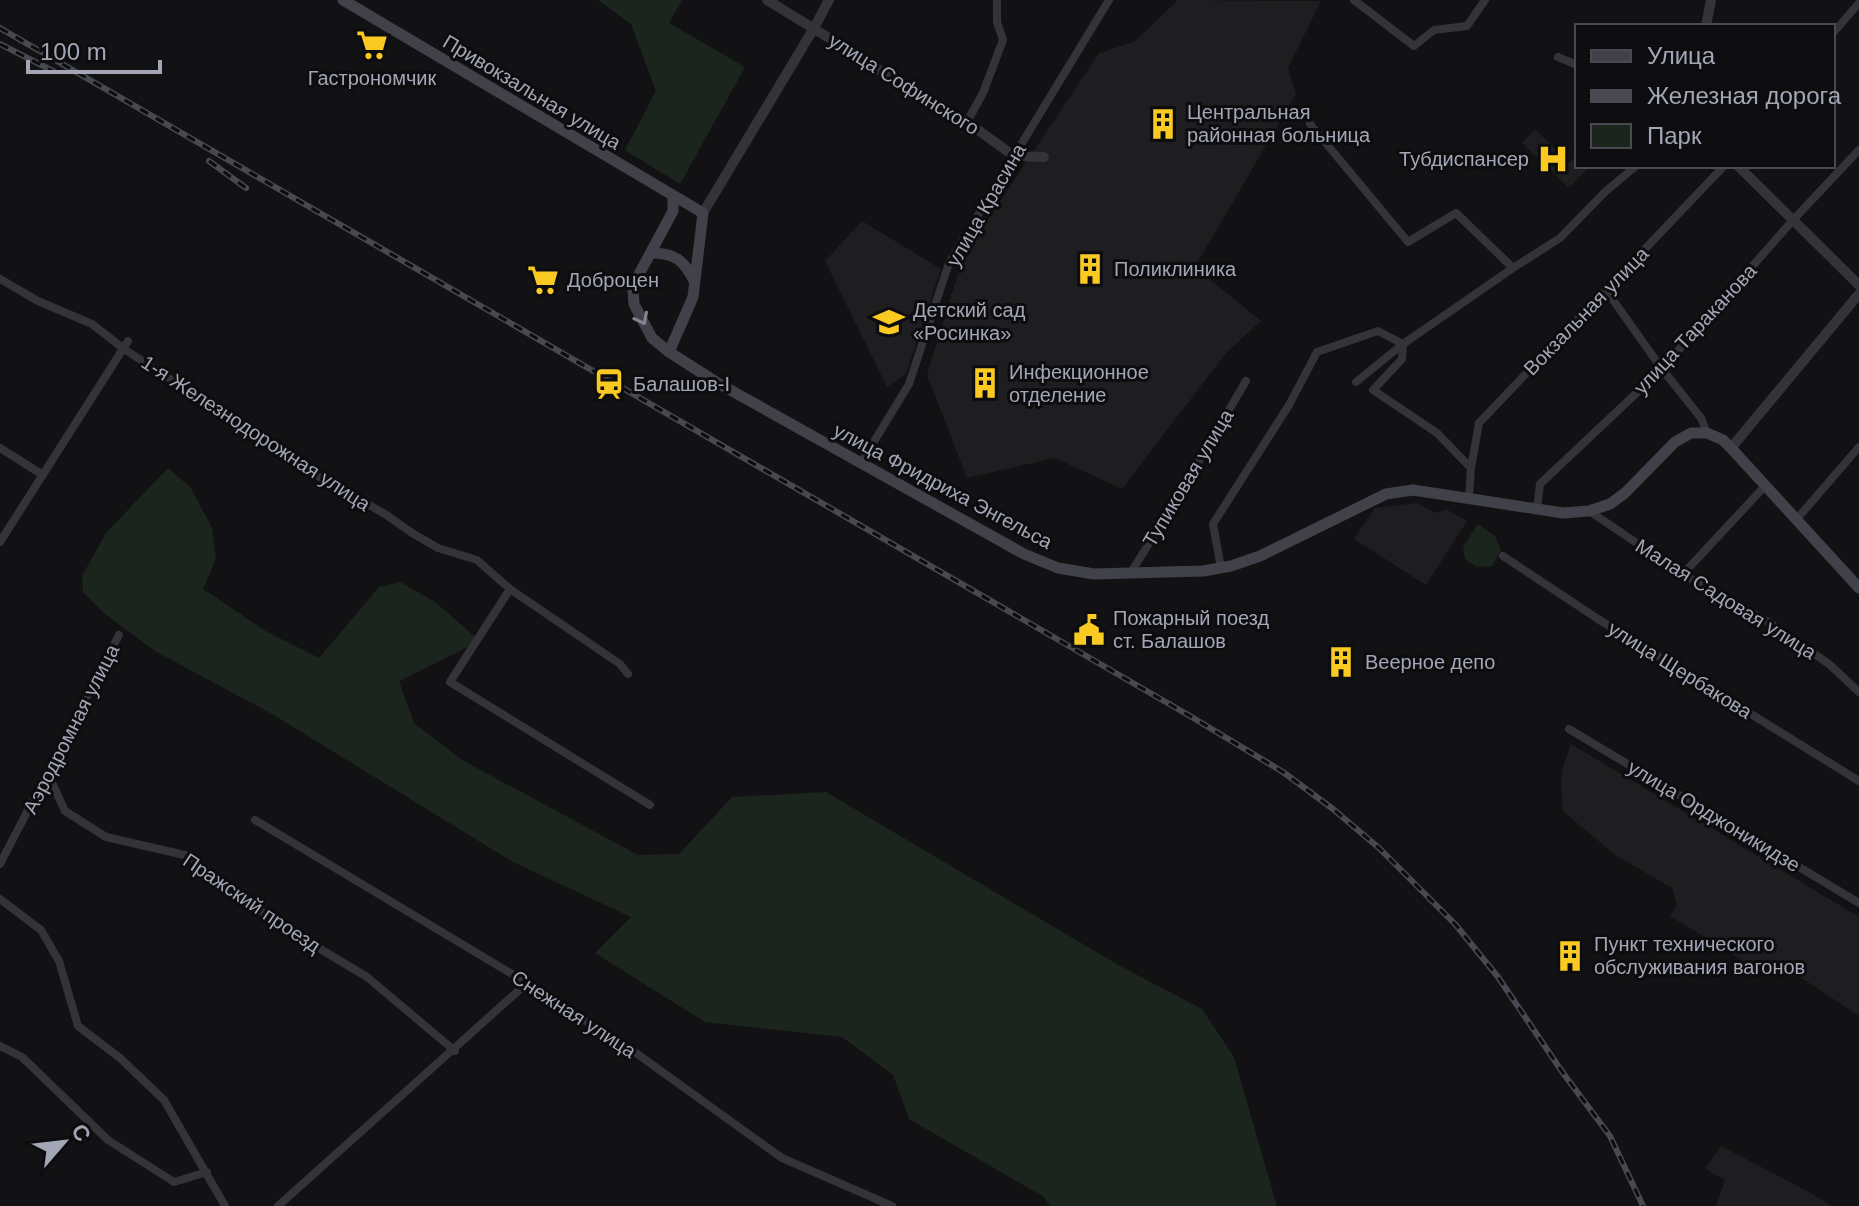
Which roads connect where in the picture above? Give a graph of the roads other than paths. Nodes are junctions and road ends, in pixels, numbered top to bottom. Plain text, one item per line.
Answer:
1 (343, 0) edge
2 (767, 0) edge
3 (829, 0) edge
4 (997, 0) edge
5 (1109, 0) edge
6 (1354, 0) edge
7 (1485, 0) edge
8 (1711, 0) edge
9 (1853, 0) edge
10 (1859, 4) edge
11 (364, 5) edge
12 (1706, 24) edge
13 (814, 28) junction
14 (1835, 31) edge
15 (1558, 57) dead end
16 (1575, 64) edge
17 (967, 122) junction
18 (1310, 124) dead end
19 (1859, 150) edge
20 (1014, 156) junction
21 (1044, 157) dead end
22 (1634, 168) edge
23 (1722, 168) edge
24 (1740, 168) edge
25 (673, 197) junction
26 (703, 213) junction
27 (1793, 220) junction
28 (651, 253) junction
29 (1513, 268) junction
30 (0, 279) edge
31 (695, 281) junction
32 (1859, 285) edge
33 (1606, 290) junction
34 (1859, 294) edge
35 (1403, 344) junction
36 (126, 345) junction
37 (669, 352) junction
38 (1662, 369) junction
39 (1246, 381) dead end
40 (1356, 382) dead end
41 (1707, 433) junction
42 (1859, 447) edge
43 (0, 448) edge
44 (1731, 448) junction
45 (861, 463) junction
46 (1471, 468) junction
47 (43, 475) junction
48 (1765, 486) junction
49 (1469, 497) junction
50 (1537, 508) junction
51 (1589, 511) junction
52 (1796, 520) junction
53 (0, 542) edge
54 (1503, 556) dead end
55 (1221, 568) junction
56 (1130, 574) junction
57 (1683, 574) junction
58 (1859, 588) edge
59 (510, 589) junction
60 (119, 635) dead end
61 (628, 674) dead end
62 (1859, 692) edge
63 (1569, 729) dead end
64 (48, 774) junction
65 (1859, 781) edge
66 (650, 805) dead end
67 (255, 820) dead end
68 (0, 864) edge
69 (0, 899) edge
70 (1859, 903) edge
71 (527, 983) junction
72 (0, 1046) edge
73 (454, 1050) junction
74 (207, 1172) junction
75 (225, 1206) edge
76 (278, 1206) edge
77 (892, 1206) edge

1 - 11 main road, Привокзальная улица
2 - 13 street, улица Софинского
3 - 13 street
4 - 17 street
5 - 20 street, улица Красина
6 - 7 street
8 - 12 street
9 - 10 street
10 - 14 street
11 - 25 main road, Привокзальная улица
13 - 17 street, улица Софинского
13 - 26 street
15 - 16 street
17 - 20 street, улица Софинского
18 - 29 street
19 - 27 street, улица Тараканова
20 - 21 street
20 - 45 street, улица Красина
22 - 29 street
23 - 33 street, Вокзальная улица
24 - 27 street
25 - 26 main road, Привокзальная улица
25 - 28 main road
26 - 31 main road
27 - 32 street
27 - 38 street, улица Тараканова
28 - 31 main road
28 -> 37 main road, улица Фридриха Энгельса
29 - 35 street
30 - 36 street, 1-я Железнодорожная улица
31 - 37 main road
33 - 38 street
33 - 46 street, Вокзальная улица
34 - 44 street
35 - 40 street
35 - 46 street
35 - 55 street
36 - 47 street
36 - 59 street, 1-я Железнодорожная улица
37 - 45 main road, улица Фридриха Энгельса
38 - 41 street
38 - 50 street, улица Тараканова
39 - 56 street, Тупиковая улица
41 - 44 main road
41 - 51 main road
42 - 52 street
43 - 47 street
44 - 48 main road
45 - 56 main road, улица Фридриха Энгельса
46 - 49 street, Вокзальная улица
47 - 53 street
48 - 52 main road
48 - 57 street
49 - 50 main road, улица Фридриха Энгельса
49 - 55 main road, улица Фридриха Энгельса
50 - 51 main road, улица Фридриха Энгельса
51 - 57 street, Малая Садовая улица
52 - 58 main road
54 - 65 street, улица Щербакова
55 - 56 main road, улица Фридриха Энгельса
57 - 62 street, Малая Садовая улица
59 - 61 street, 1-я Железнодорожная улица
59 - 66 street
60 - 64 street, Аэродромная улица
63 - 70 street, улица Орджоникидзе
64 - 68 street, Аэродромная улица
64 - 73 street, Пражский проезд
67 - 71 street, Снежная улица
69 - 74 street
71 - 73 street
71 - 77 street, Снежная улица
72 - 74 street
73 - 76 street
74 - 75 street

